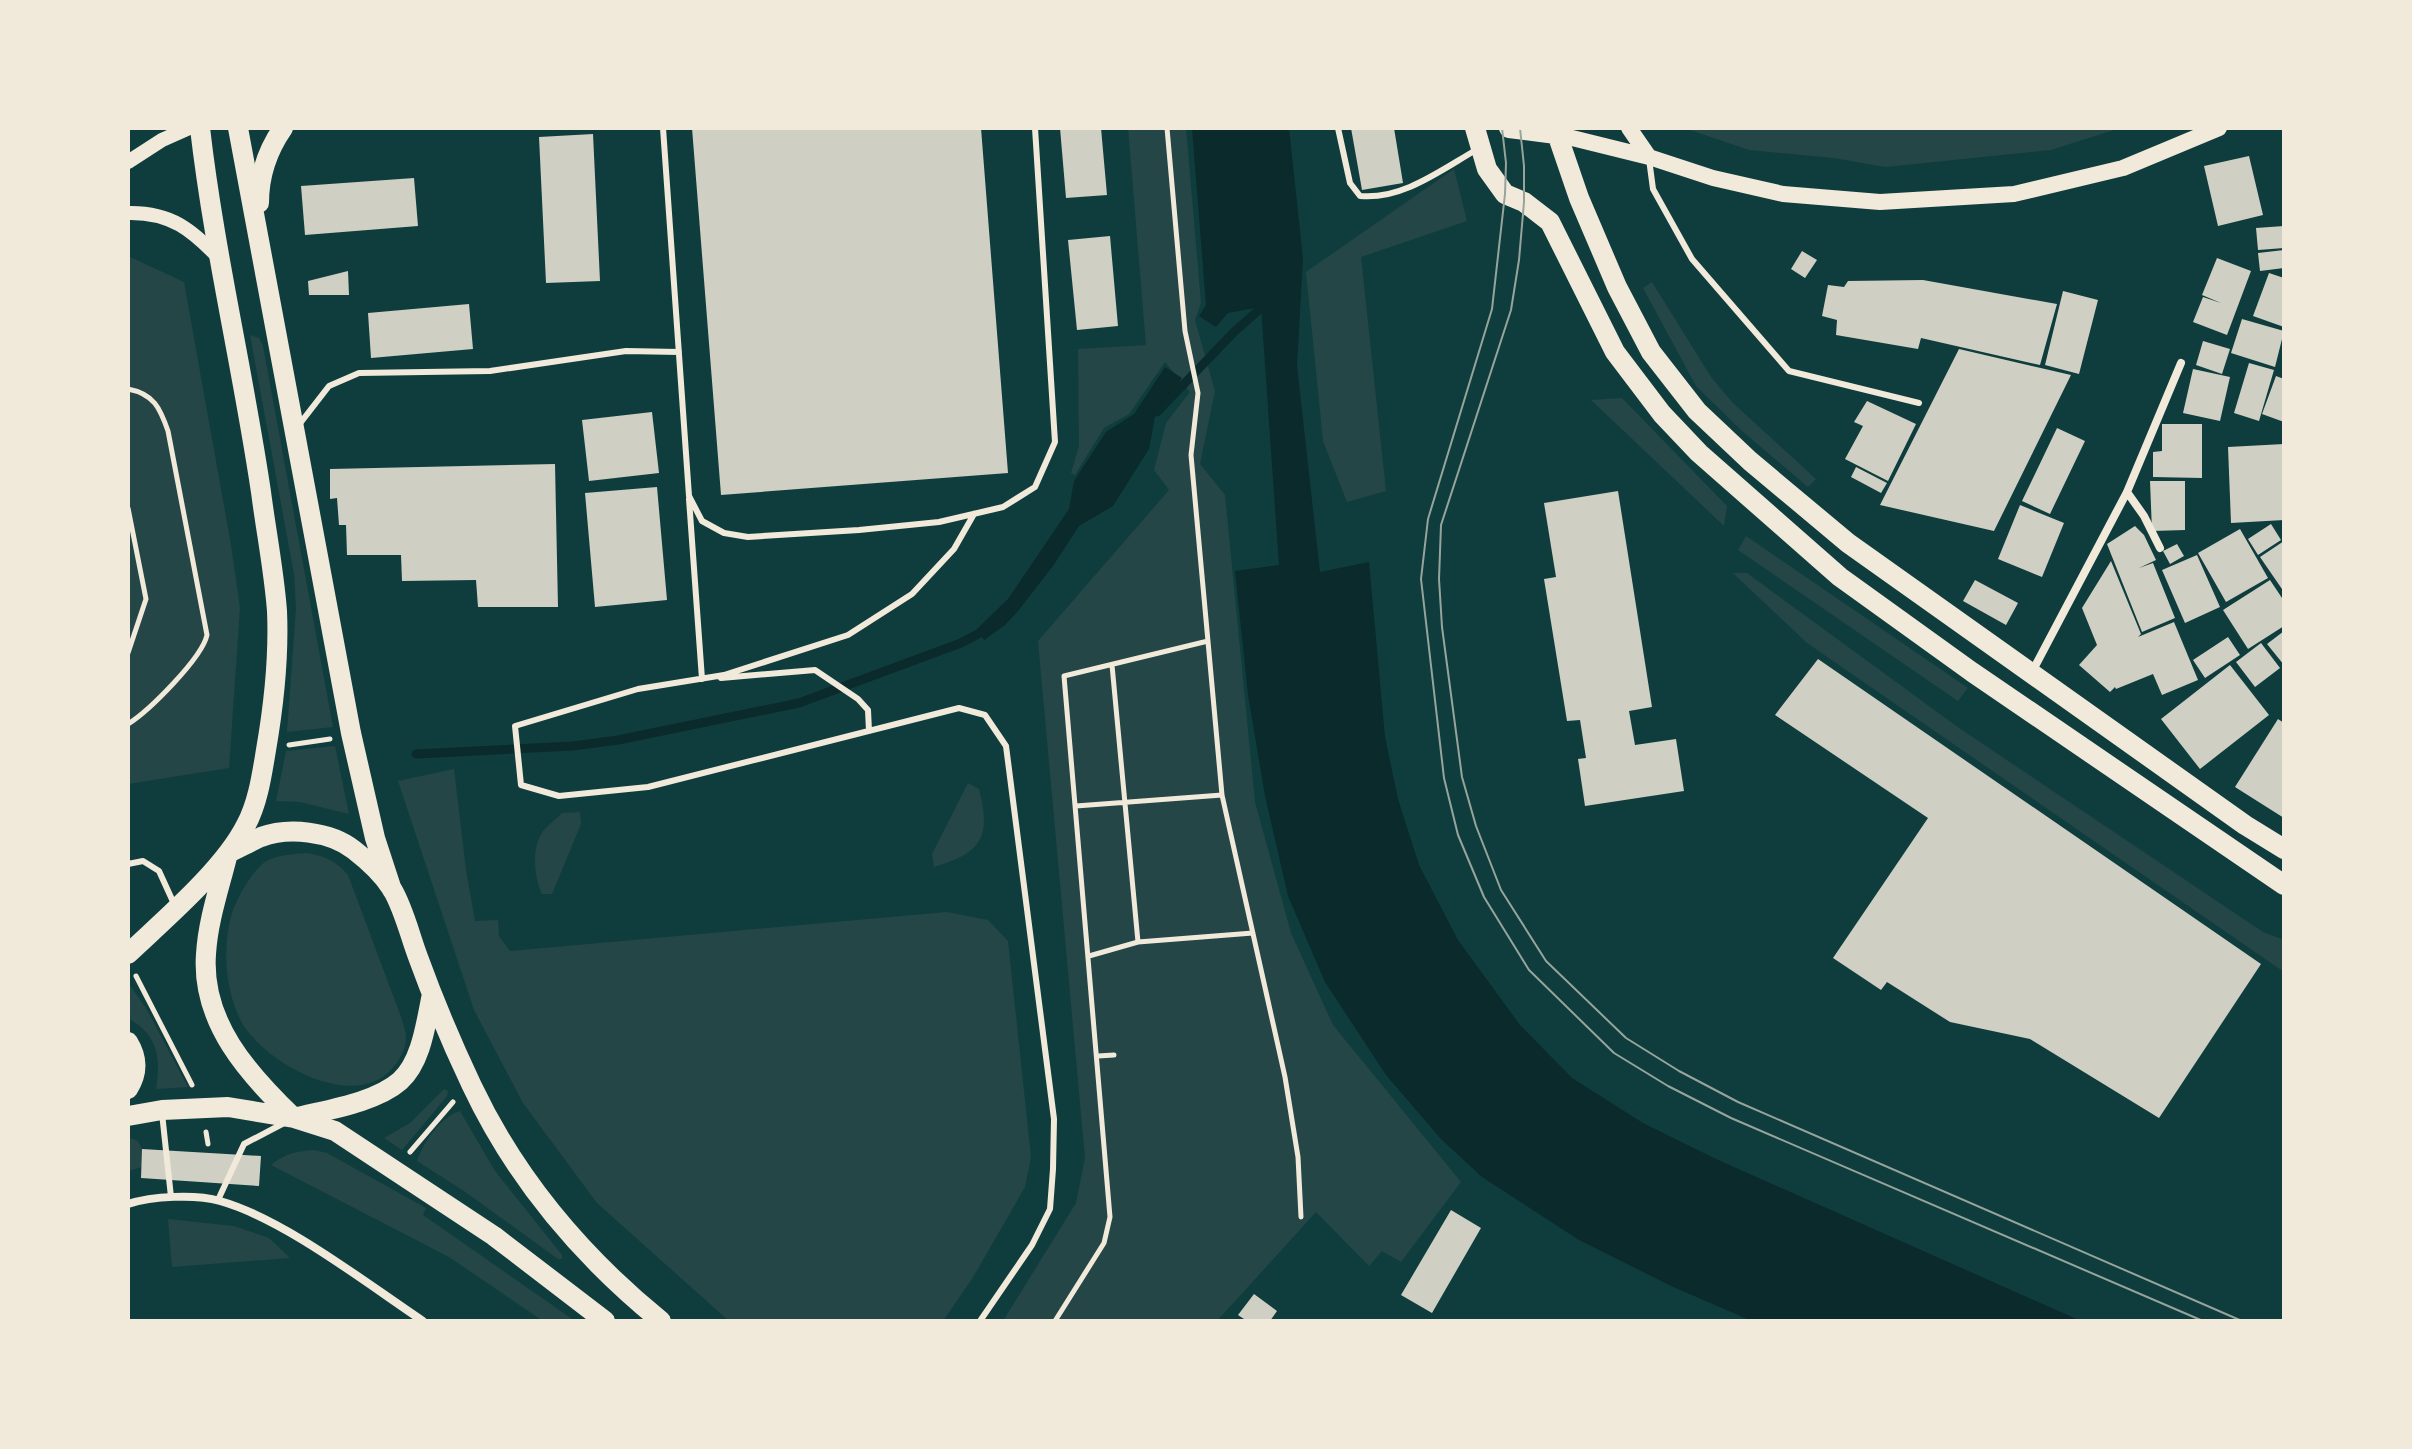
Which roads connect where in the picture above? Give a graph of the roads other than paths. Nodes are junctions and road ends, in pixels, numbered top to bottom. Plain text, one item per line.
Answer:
1 (189, 128) edge
2 (200, 128) edge
3 (238, 128) edge
4 (283, 128) edge
5 (663, 128) edge
6 (1035, 128) edge
7 (1338, 128) edge
8 (1509, 128) edge
9 (1629, 128) edge
10 (2219, 128) edge
11 (1556, 131) edge
12 (1477, 138) edge
13 (1649, 157) junction
14 (128, 162) edge
15 (128, 213) edge
16 (259, 235) junction
17 (221, 259) junction
18 (679, 352) junction
19 (2181, 363) dead end
20 (1919, 403) dead end
21 (296, 429) junction
22 (2127, 492) junction
23 (689, 496) junction
24 (974, 514) junction
25 (2160, 548) dead end
26 (2031, 675) junction
27 (701, 679) junction
28 (869, 731) junction
29 (2284, 849) edge
30 (228, 853) junction
31 (128, 864) edge
32 (2284, 885) edge
33 (392, 890) junction
34 (176, 909) junction
35 (128, 954) edge
36 (432, 994) junction
37 (128, 1042) edge
38 (128, 1089) edge
39 (162, 1110) junction
40 (128, 1116) edge
41 (294, 1118) junction
42 (171, 1197) junction
43 (218, 1200) junction
44 (128, 1204) edge
45 (423, 1321) edge
46 (605, 1321) edge
47 (661, 1321) edge
48 (980, 1321) edge

1 - 14 street
2 - 17 main road
3 - 16 main road
4 - 16 main road
5 - 18 lane
6 - 24 lane
7 - 12 lane
8 - 11 main road
9 - 13 main road
10 - 13 main road
11 - 13 main road
11 - 26 main road
12 - 32 main road
13 - 20 lane
15 - 17 street
16 - 21 main road
17 - 30 main road
18 - 21 lane
18 - 23 lane
19 - 22 street
21 - 33 main road
22 - 25 street
22 - 26 street
23 - 24 lane
23 - 27 lane
24 - 27 lane
26 - 29 main road
27 - 28 lane
27 - 28 lane
28 - 48 lane
30 - 33 main road
30 - 34 main road
30 - 41 main road
31 - 34 lane
33 - 36 main road
34 - 35 main road
36 - 41 main road
36 - 47 main road
37 - 38 main road
39 - 40 main road
39 - 41 main road
39 - 42 lane
41 - 43 lane
41 - 46 main road
42 - 43 street
42 - 44 street
43 - 45 street

